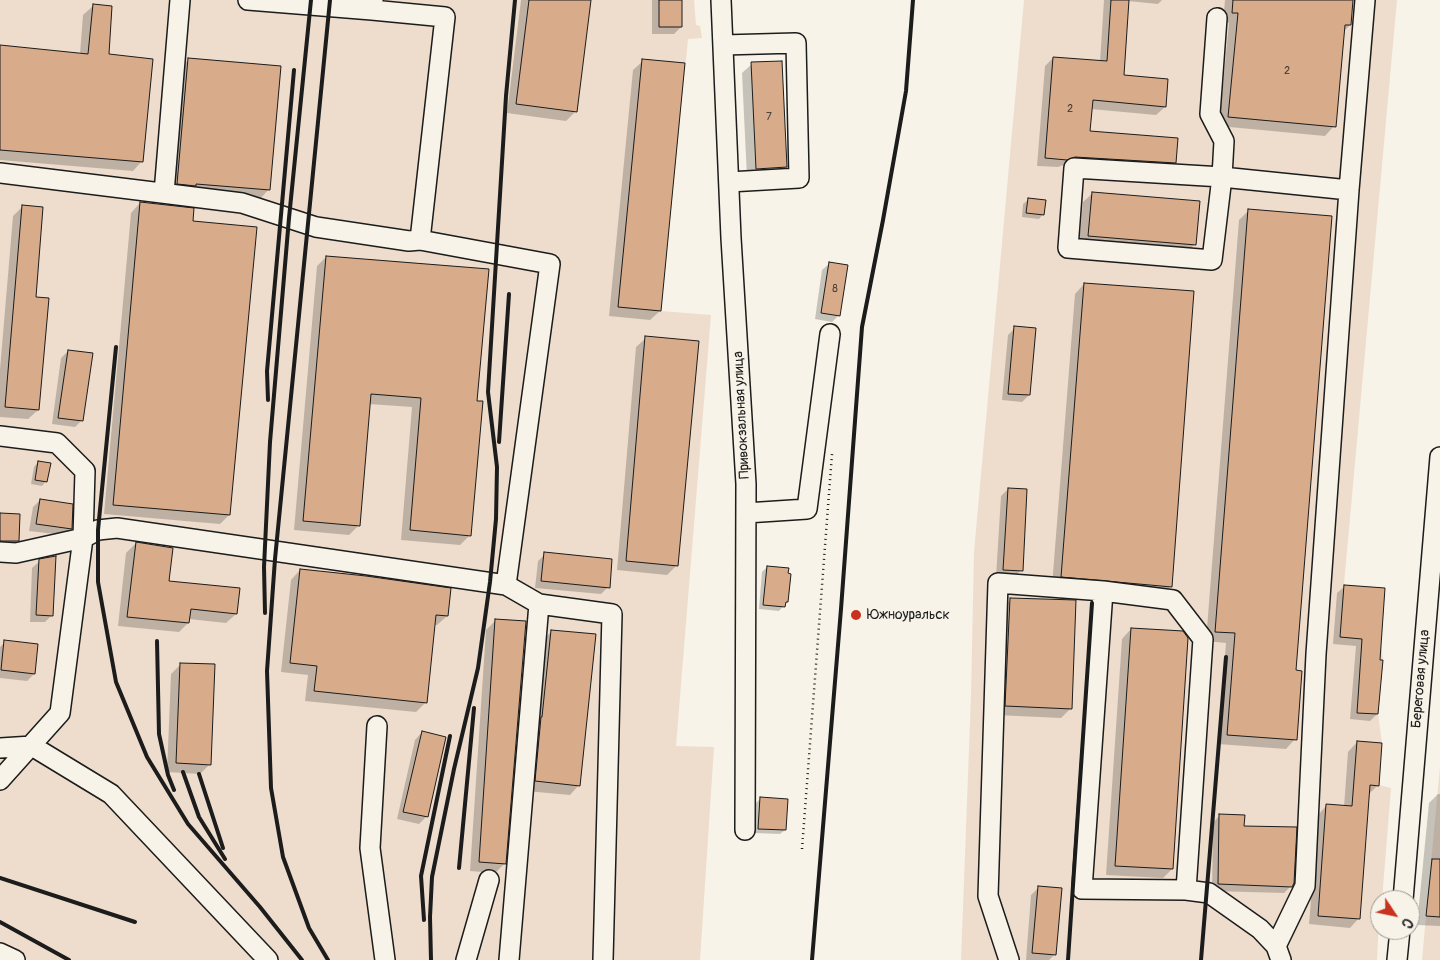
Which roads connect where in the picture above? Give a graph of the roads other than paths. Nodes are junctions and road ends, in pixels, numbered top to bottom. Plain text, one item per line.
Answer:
1 (180, 0) edge
2 (248, 0) edge
3 (721, 0) edge
4 (1365, 0) edge
5 (372, 5) edge
6 (1217, 18) dead end
7 (723, 45) junction
8 (0, 173) edge
9 (1222, 177) junction
10 (729, 182) junction
11 (1349, 190) junction
12 (164, 193) junction
13 (420, 240) junction
14 (830, 334) dead end
15 (0, 436) edge
16 (1440, 457) edge
17 (746, 513) junction
18 (83, 538) junction
19 (0, 552) edge
20 (506, 585) junction
21 (1103, 592) junction
22 (539, 604) junction
23 (377, 726) dead end
24 (32, 746) junction
25 (0, 748) edge
26 (0, 780) edge
27 (745, 830) dead end
28 (489, 880) dead end
29 (1186, 890) junction
30 (1404, 890) edge
31 (1399, 940) edge
32 (0, 953) edge
33 (1278, 953) edge
34 (15, 960) edge
35 (268, 960) edge
36 (385, 960) edge
37 (466, 960) edge
38 (509, 960) edge
39 (603, 960) edge
40 (1009, 960) edge
41 (1396, 960) edge

1 - 12 street
2 - 5 street
3 - 7 street, Привокзальная улица
4 - 11 street
5 - 13 street
6 - 9 street
7 - 10 street, Привокзальная улица
7 - 10 street
8 - 12 street
9 - 9 street
9 - 11 street
10 - 17 street, Привокзальная улица
11 - 33 street
12 - 13 street
13 - 20 street
14 - 17 street
15 - 18 street
16 - 30 street, Береговая улица
17 - 27 street, Привокзальная улица
18 - 19 street
18 - 20 street
18 - 24 street
20 - 22 street
21 - 29 street
21 - 29 street
21 - 40 street
22 - 38 street
22 - 39 street
23 - 36 street
24 - 25 street
24 - 26 street
24 - 35 street
28 - 37 street
29 - 33 street
31 - 41 street
32 - 34 street

